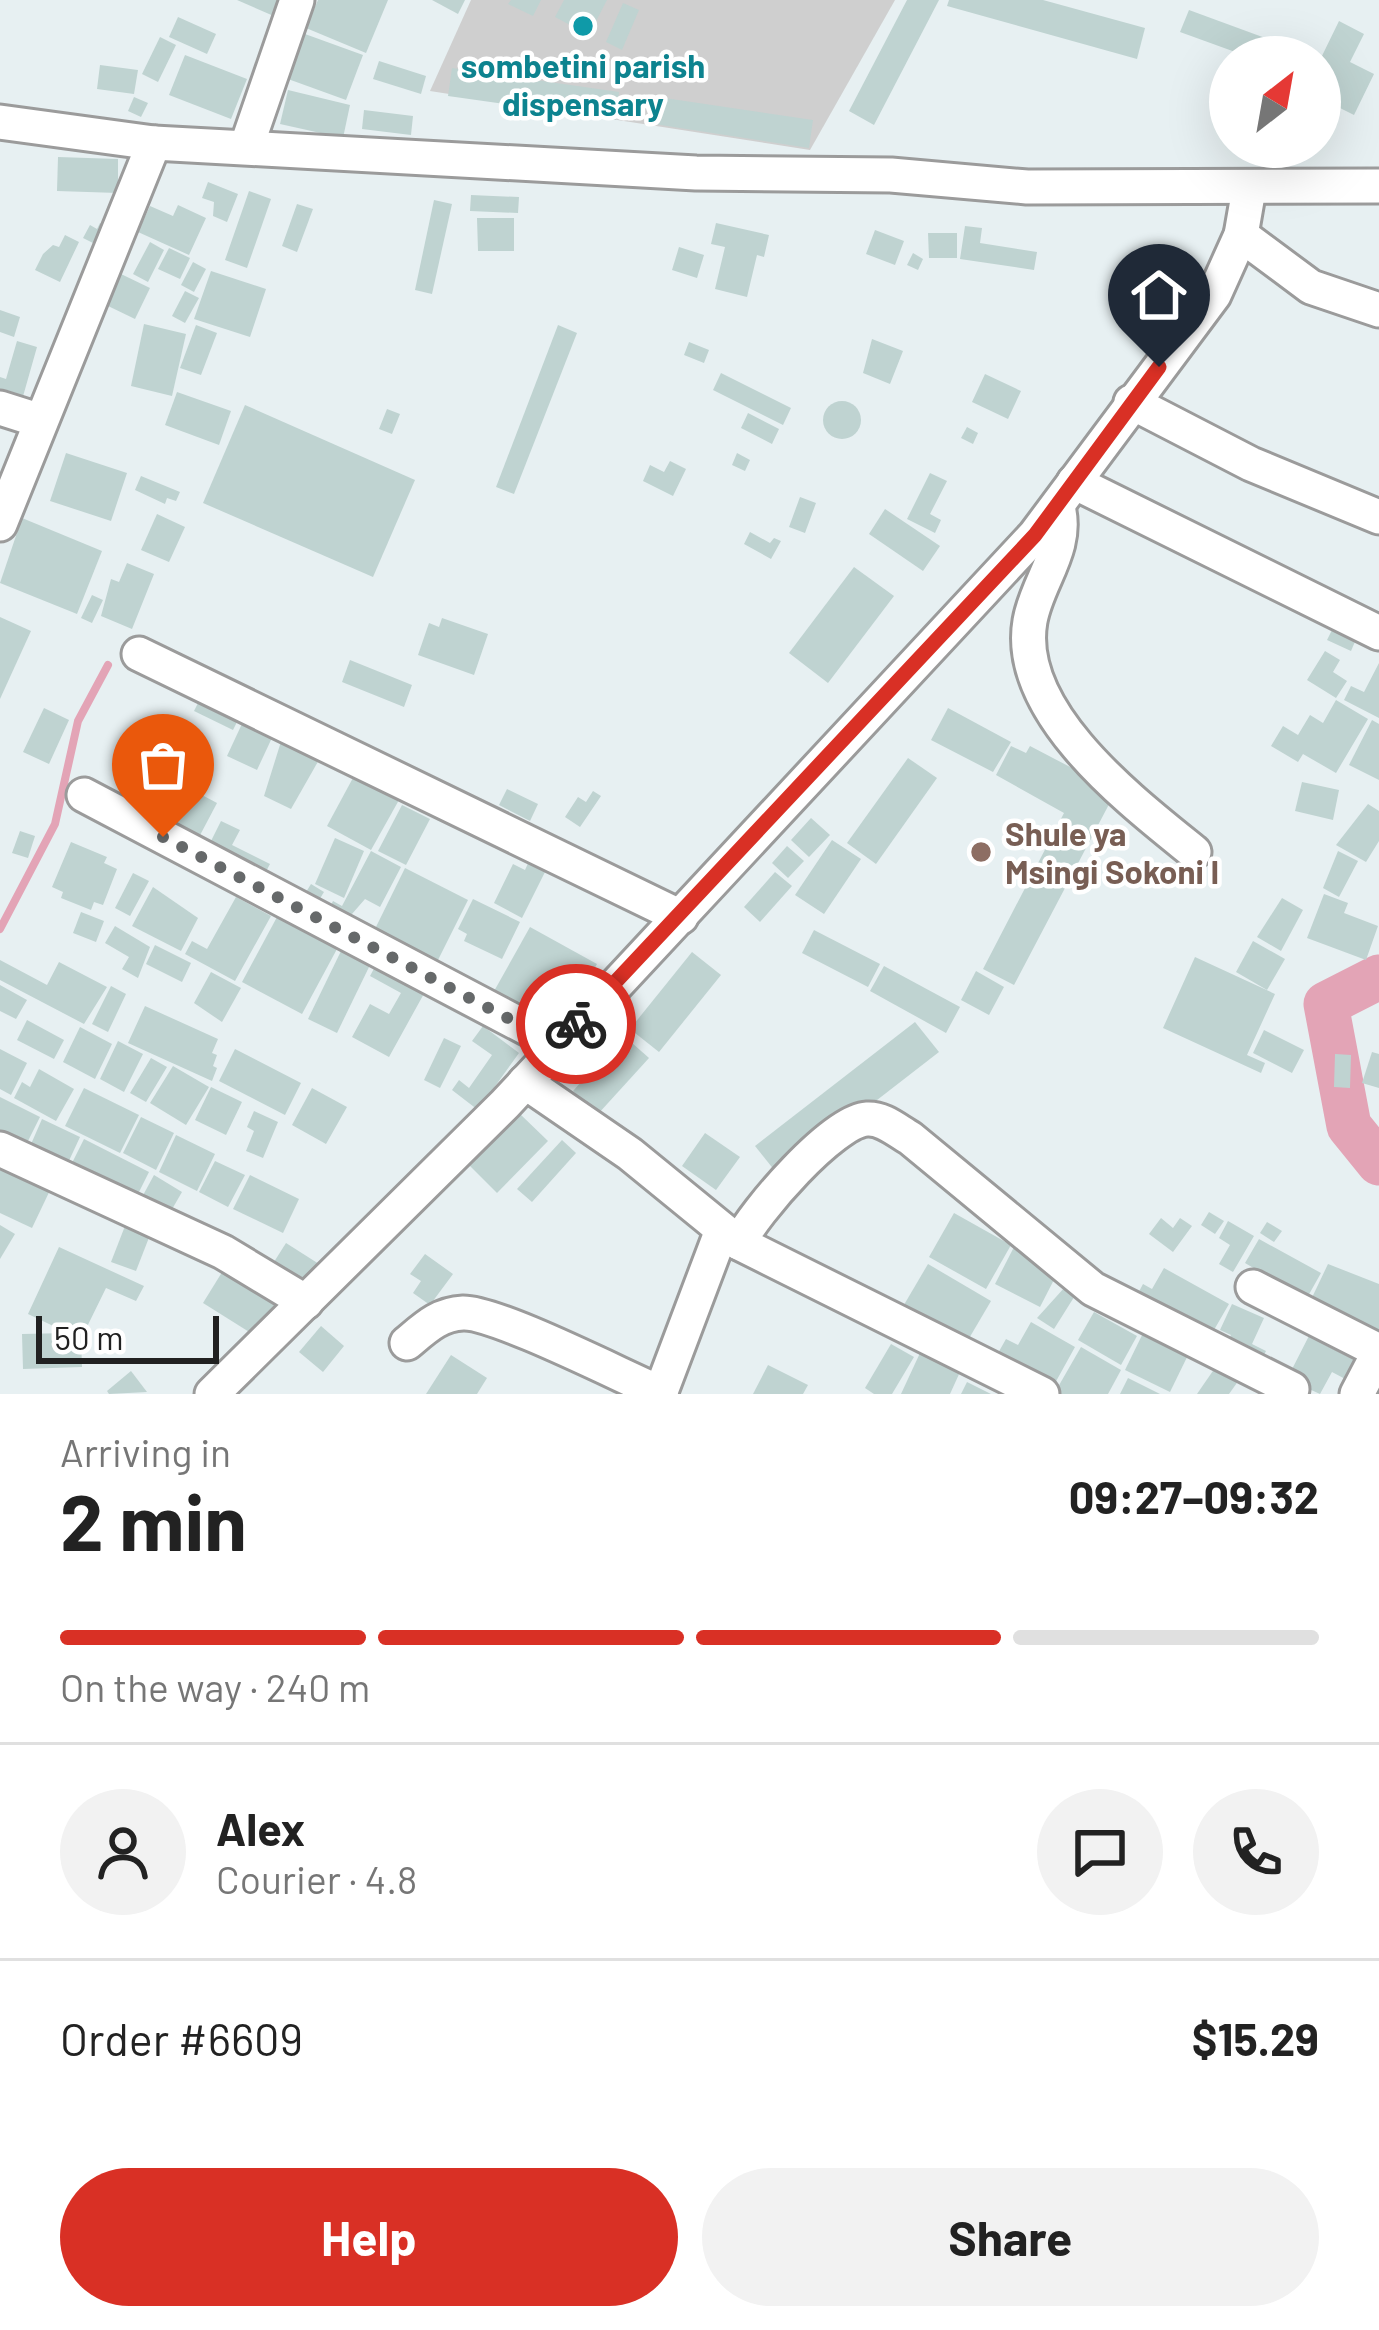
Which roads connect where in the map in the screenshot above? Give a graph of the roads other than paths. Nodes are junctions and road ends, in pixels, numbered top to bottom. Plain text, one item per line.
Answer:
1 (297, 0) edge
2 (0, 122) edge
3 (154, 143) junction
4 (247, 145) junction
5 (1377, 179) edge
6 (1249, 189) junction
7 (1241, 235) junction
8 (1379, 310) edge
9 (1131, 402) junction
10 (0, 408) edge
11 (41, 421) junction
12 (1066, 495) junction
13 (1379, 517) edge
14 (0, 524) edge
15 (1379, 632) edge
16 (139, 654) dead end
17 (84, 796) dead end
18 (1194, 852) dead end
19 (681, 917) junction
20 (557, 1044) junction
21 (515, 1093) junction
22 (0, 1149) edge
23 (730, 1236) junction
24 (1253, 1287) dead end
25 (307, 1302) junction
26 (407, 1342) dead end
27 (1379, 1351) edge
28 (1292, 1389) dead end
29 (660, 1393) edge
30 (212, 1394) edge
31 (1042, 1394) edge
32 (1357, 1394) edge

1 - 4 street
2 - 3 street
3 - 4 street
3 - 11 street
4 - 6 street
5 - 6 street
6 - 7 street
7 - 8 street
7 - 9 street
9 - 12 street
9 - 13 street
10 - 11 street
11 - 14 street
12 - 15 street
12 - 18 street
12 - 19 street
16 - 19 street
17 - 20 street
19 - 20 street
20 - 21 street
21 - 23 street
21 - 25 street
22 - 25 street
23 - 28 street
23 - 29 street
23 - 31 street
24 - 27 street
25 - 30 street
26 - 29 street
27 - 32 street

